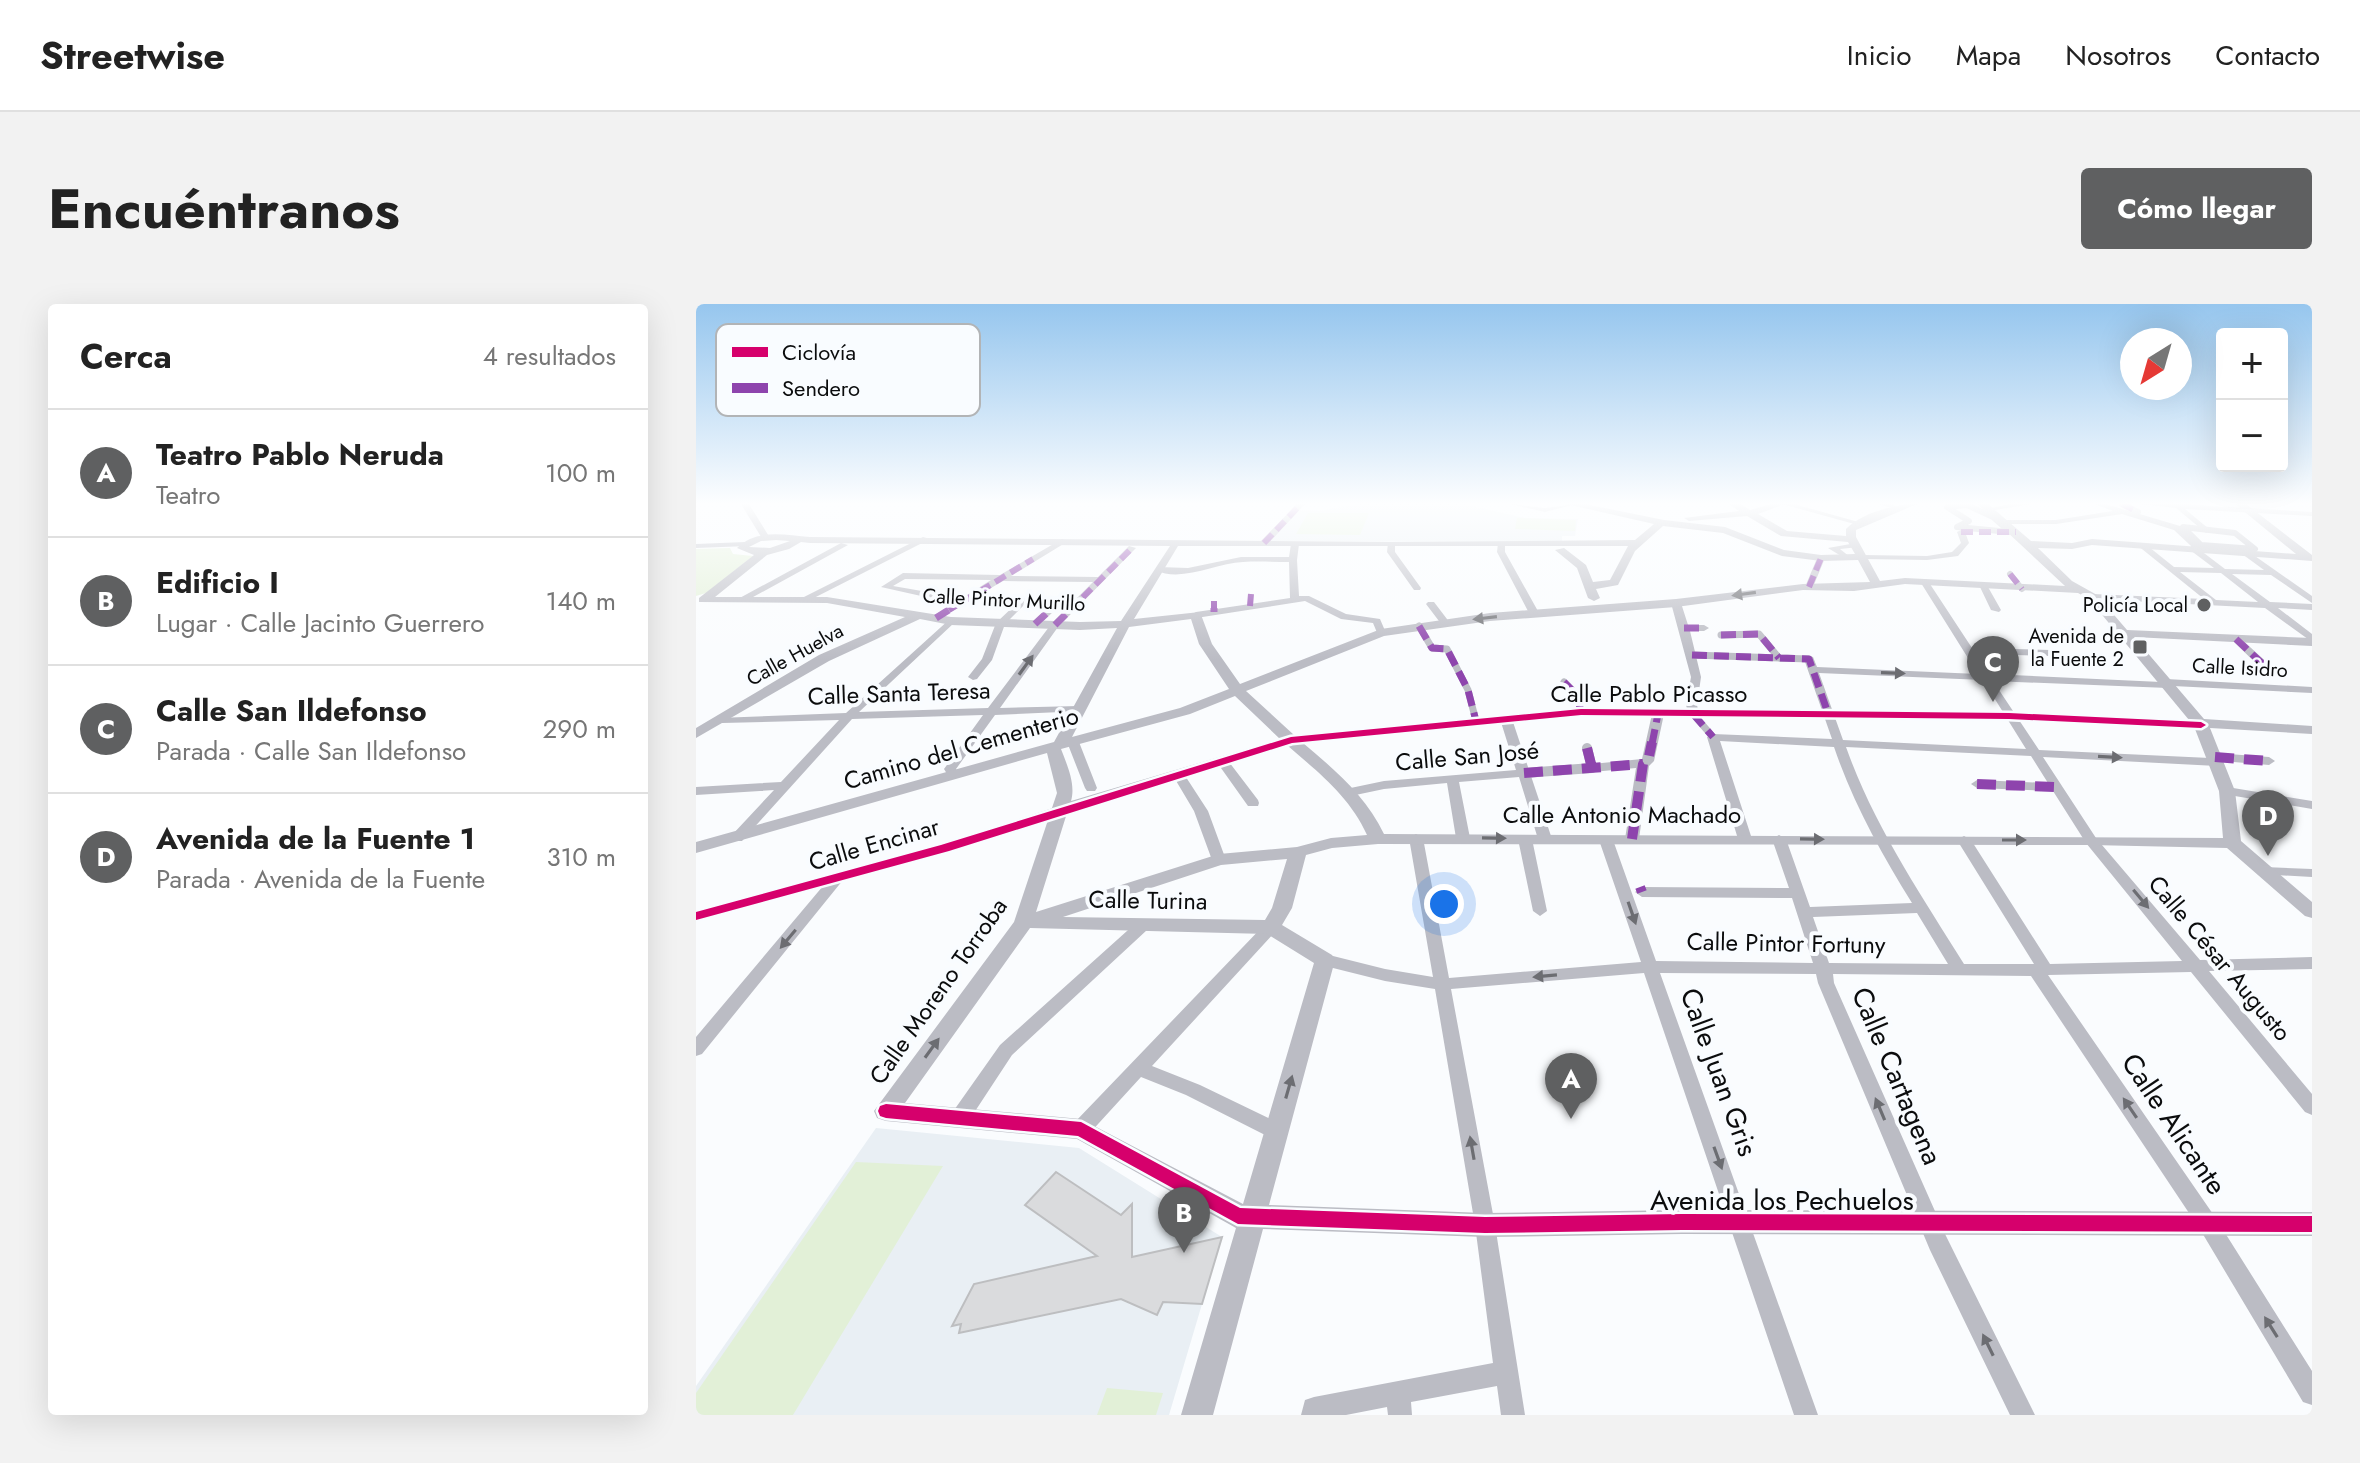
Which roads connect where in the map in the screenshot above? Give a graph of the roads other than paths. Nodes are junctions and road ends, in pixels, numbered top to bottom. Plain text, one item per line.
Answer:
1 (759, 556) edge
2 (824, 556) edge
3 (893, 556) edge
4 (1039, 556) edge
5 (1124, 556) edge
6 (1169, 556) edge
7 (1262, 556) edge
8 (1294, 556) edge
9 (1397, 556) edge
10 (1505, 556) edge
11 (1568, 556) edge
12 (1628, 556) edge
13 (1805, 556) edge
14 (1942, 556) edge
15 (2040, 556) edge
16 (2154, 556) edge
17 (2205, 556) edge
18 (2249, 556) edge
19 (2283, 556) edge
20 (1846, 557) joint
21 (1864, 557) junction
22 (1821, 558) junction
23 (2310, 559) edge
24 (2170, 569) junction
25 (1159, 570) junction
26 (2223, 571) junction
27 (2275, 573) junction
28 (2010, 574) dead end
29 (1004, 578) junction
30 (1048, 579) junction
31 (1101, 580) junction
32 (1925, 583) junction
33 (1877, 585) junction
34 (1590, 586) junction
35 (1809, 587) junction
36 (1984, 587) junction
37 (1417, 588) dead end
38 (2022, 589) junction
39 (1251, 594) dead end
40 (2087, 594) junction
41 (969, 598) junction
42 (1295, 598) junction
43 (1026, 599) junction
44 (699, 600) edge
45 (741, 600) junction
46 (803, 600) junction
47 (1081, 600) junction
48 (2312, 600) edge
49 (2213, 602) junction
50 (1676, 603) junction
51 (1431, 604) dead end
52 (2268, 605) junction
53 (1250, 606) junction
54 (2312, 607) edge
55 (1597, 608) junction
56 (1996, 610) dead end
57 (1049, 611) dead end
58 (1534, 613) junction
59 (1196, 615) junction
60 (917, 616) junction
61 (936, 618) junction
62 (951, 621) junction
63 (1001, 623) junction
64 (1445, 623) junction
65 (1035, 624) junction
66 (1125, 624) junction
67 (1055, 625) junction
68 (1419, 626) junction
69 (1684, 628) junction
70 (1704, 628) dead end
71 (1381, 633) junction
72 (2121, 633) junction
73 (1721, 635) dead end
74 (2236, 639) junction
75 (2312, 640) edge
76 (1969, 651) junction
77 (2050, 653) dead end
78 (1692, 655) junction
79 (1779, 658) junction
80 (1809, 659) joint
81 (2268, 669) dead end
82 (1815, 670) junction
83 (973, 677) dead end
84 (1984, 677) junction
85 (1564, 682) dead end
86 (2167, 684) junction
87 (2312, 690) edge
88 (1238, 691) junction
89 (1079, 709) junction
90 (991, 712) junction
91 (1581, 712) junction
92 (1658, 714) junction
93 (1693, 714) junction
94 (1829, 716) junction
95 (2009, 716) junction
96 (848, 717) junction
97 (1506, 719) junction
98 (722, 720) junction
99 (1476, 721) junction
100 (2200, 724) junction
101 (2312, 730) edge
102 (696, 734) edge
103 (1713, 737) junction
104 (1291, 740) junction
105 (1838, 743) junction
106 (1061, 745) junction
107 (1587, 748) dead end
108 (2032, 752) junction
109 (2216, 759) junction
110 (1222, 761) junction
111 (2269, 761) dead end
112 (1643, 764) junction
113 (1592, 768) junction
114 (1524, 773) junction
115 (953, 774) junction
116 (1178, 774) junction
117 (1452, 779) junction
118 (1977, 784) dead end
119 (782, 786) junction
120 (2054, 787) junction
121 (1091, 788) dead end
122 (696, 791) edge
123 (2227, 791) junction
124 (1346, 793) junction
125 (1253, 803) dead end
126 (2312, 805) edge
127 (1062, 809) junction
128 (737, 838) junction
129 (1416, 838) junction
130 (1463, 838) junction
131 (1378, 839) junction
132 (1525, 839) junction
133 (1545, 839) junction
134 (1632, 839) junction
135 (1745, 839) junction
136 (1779, 839) junction
137 (1606, 840) junction
138 (1880, 840) junction
139 (1964, 840) junction
140 (2091, 840) junction
141 (2232, 843) junction
142 (696, 848) edge
143 (1298, 852) junction
144 (1219, 860) junction
145 (2264, 871) junction
146 (2312, 873) edge
147 (838, 879) junction
148 (1641, 890) dead end
149 (1801, 903) junction
150 (1921, 908) junction
151 (1540, 911) dead end
152 (2312, 912) edge
153 (696, 916) edge
154 (1023, 923) junction
155 (1142, 926) junction
156 (1271, 927) junction
157 (1325, 960) junction
158 (2312, 963) edge
159 (1651, 967) junction
160 (2199, 968) junction
161 (1960, 970) junction
162 (2041, 970) junction
163 (1824, 971) junction
164 (1442, 984) junction
165 (696, 1049) edge
166 (1139, 1068) junction
167 (2312, 1107) edge
168 (959, 1119) junction
169 (1081, 1129) junction
170 (1276, 1131) junction
171 (1252, 1216) junction
172 (1742, 1224) junction
173 (2208, 1224) junction
174 (2312, 1224) edge
175 (1485, 1225) junction
176 (1930, 1225) junction
177 (1506, 1372) junction
178 (2312, 1393) edge
179 (1399, 1404) edge
180 (1197, 1415) edge
181 (1313, 1415) edge
182 (1513, 1415) edge
183 (1806, 1415) edge
184 (2023, 1415) edge

1 - 44 street
2 - 45 street
3 - 46 street
4 - 29 street
5 - 31 street
6 - 25 street
7 - 25 street
8 - 42 street
9 - 37 street
10 - 58 street
11 - 34 street
12 - 34 street
13 - 22 street
14 - 21 street
15 - 40 street
16 - 24 street
17 - 26 street
18 - 27 street
19 - 23 street
20 - 21 street
20 - 22 street
21 - 33 street
22 - 35 street
24 - 26 street
24 - 49 street
25 - 66 street
26 - 27 street
26 - 52 street
27 - 48 street
28 - 38 street
29 - 30 street
29 - 41 street
29 - 41 street
30 - 31 street
30 - 43 street
31 - 47 street
32 - 33 street, Camino del Cementerio
32 - 36 street, Camino del Cementerio
32 - 76 street, Calle César Augusto
33 - 35 street, Camino del Cementerio
34 - 55 street
35 -> 50 street, Camino del Cementerio
36 - 38 street, Camino del Cementerio
36 - 56 street
38 - 40 street, Camino del Cementerio
39 - 53 street
40 - 49 street
40 - 72 street
41 - 43 street
41 - 61 street
42 - 53 street, Calle Pintor Murillo
42 - 71 street
43 - 47 street
43 - 63 street
44 - 45 street, Calle Pintor Murillo
45 - 46 street, Calle Pintor Murillo
46 - 60 street, Calle Pintor Murillo
47 - 67 street
49 - 52 street
50 - 55 street, Camino del Cementerio
50 - 69 street
51 - 64 street
52 - 54 street
52 - 75 street
53 - 59 street, Calle Pintor Murillo
55 - 58 street, Camino del Cementerio
57 - 65 street
58 -> 64 street, Camino del Cementerio
59 - 66 street, Calle Pintor Murillo
59 - 88 street
60 - 61 street, Calle Pintor Murillo
60 - 98 street, Calle Huelva
61 - 62 street, Calle Pintor Murillo
62 - 63 street, Calle Pintor Murillo
62 - 96 street
63 - 65 street, Calle Pintor Murillo
63 - 83 street
64 - 68 street, Camino del Cementerio
65 - 67 street, Calle Pintor Murillo
66 - 67 street, Calle Pintor Murillo
66 - 89 street
90 -> 67 street
68 - 71 street, Camino del Cementerio
68 - 99 street
69 - 70 street
69 - 78 street
71 - 88 street, Camino del Cementerio
72 - 74 street
72 - 86 street
73 - 79 street
74 - 75 street
74 - 81 street
76 - 77 street
76 - 84 street, Calle César Augusto
78 - 79 street
78 - 93 street
79 - 80 street
80 - 82 street
82 -> 84 street, Calle Isidro
82 - 94 street
84 - 86 street, Calle Isidro
84 - 95 street, Calle César Augusto
85 - 91 street
86 - 87 street, Calle Isidro
86 - 100 street
88 - 104 street
88 - 106 street, Camino del Cementerio
89 - 90 street, Calle Santa Teresa
89 - 106 street
90 - 96 street, Calle Santa Teresa
90 - 115 street
91 - 92 street, Calle Pablo Picasso
91 - 97 street, Calle Pablo Picasso
92 - 93 street, Calle Pablo Picasso
92 - 112 street
93 - 94 street, Calle Pablo Picasso
93 - 103 street
94 - 95 street, Calle Pablo Picasso
94 - 105 street
95 - 100 street, Calle Pablo Picasso
95 - 108 street, Calle César Augusto
96 - 98 street, Calle Santa Teresa
96 - 119 street
97 - 99 street, Calle Pablo Picasso
97 - 114 street
98 - 102 street, Calle Huelva
99 - 104 street, Calle Pablo Picasso
100 - 101 street, Calle Pablo Picasso
100 - 109 street
103 - 105 street
103 - 135 street
104 - 110 street, Calle Pablo Picasso
104 - 124 street
105 - 108 street
105 - 138 street
106 - 115 street, Camino del Cementerio
106 - 121 street
106 - 127 street
107 - 113 street
108 -> 109 street
108 - 120 street, Calle César Augusto
109 - 111 street
109 - 123 street
110 - 116 street, Calle Pablo Picasso
110 - 125 street
112 - 113 street, Calle San José
112 - 134 street
113 - 114 street, Calle San José
114 - 117 street, Calle San José
114 - 133 street
115 - 128 street, Camino del Cementerio
116 - 127 street, Calle Pablo Picasso
116 - 144 street
117 - 124 street, Calle San José
117 - 130 street
118 - 120 street
119 - 122 street
119 - 128 street
120 - 140 street, Calle César Augusto
123 - 126 street
123 - 141 street
124 - 131 street
127 - 147 street, Calle Encinar
127 - 154 street, Calle Moreno Torroba
128 - 142 street, Camino del Cementerio
129 - 130 street, Calle Antonio Machado
129 - 131 street, Calle Antonio Machado
129 - 164 street
130 -> 132 street, Calle Antonio Machado
131 - 143 street, Calle Antonio Machado
132 - 133 street, Calle Antonio Machado
132 - 151 street
133 - 137 street, Calle Antonio Machado
134 - 135 street, Calle Antonio Machado
134 - 137 street, Calle Antonio Machado
135 - 136 street, Calle Antonio Machado
136 -> 138 street, Calle Antonio Machado
136 - 149 street, Calle Cartagena
137 -> 159 street, Calle Juan Gris
138 - 139 street, Calle Antonio Machado
138 - 150 street
139 -> 140 street, Calle Antonio Machado
139 - 162 street, Calle Alicante
140 - 141 street, Calle Antonio Machado
140 -> 160 street, Calle César Augusto
141 - 145 street
143 - 144 street, Calle Antonio Machado
143 - 156 street
144 - 154 street, Calle Antonio Machado
145 - 146 street
145 - 152 street
147 - 153 street, Calle Encinar
147 -> 165 street
148 - 149 street
149 - 150 street
149 - 163 street, Calle Cartagena
150 - 161 street
154 - 155 street, Calle Turina
168 -> 154 street, Calle Moreno Torroba
155 - 156 street, Calle Turina
155 - 168 street
156 - 157 street, Calle Pintor Fortuny
156 - 166 street
157 - 164 street, Calle Pintor Fortuny
170 -> 157 street
158 - 160 street, Calle Pintor Fortuny
159 - 163 street, Calle Pintor Fortuny
159 -> 164 street, Calle Pintor Fortuny
159 -> 172 street, Calle Juan Gris
160 - 162 street, Calle Pintor Fortuny
160 - 167 street, Calle César Augusto
161 - 162 street, Calle Pintor Fortuny
161 - 163 street, Calle Pintor Fortuny
173 -> 162 street, Calle Alicante
176 -> 163 street, Calle Cartagena
175 -> 164 street
166 - 169 street
166 - 170 street
168 - 169 street
169 - 171 street, Avenida los Pechuelos
170 - 171 street
171 - 175 street, Avenida los Pechuelos
171 - 180 street
172 - 175 street, Avenida los Pechuelos
172 - 176 street, Avenida los Pechuelos
172 - 183 street, Calle Juan Gris
173 - 174 street, Avenida los Pechuelos
173 - 176 street, Avenida los Pechuelos
178 -> 173 street, Calle Alicante
175 - 177 street
184 -> 176 street, Calle Cartagena
177 - 179 street
177 - 182 street
179 - 181 street

